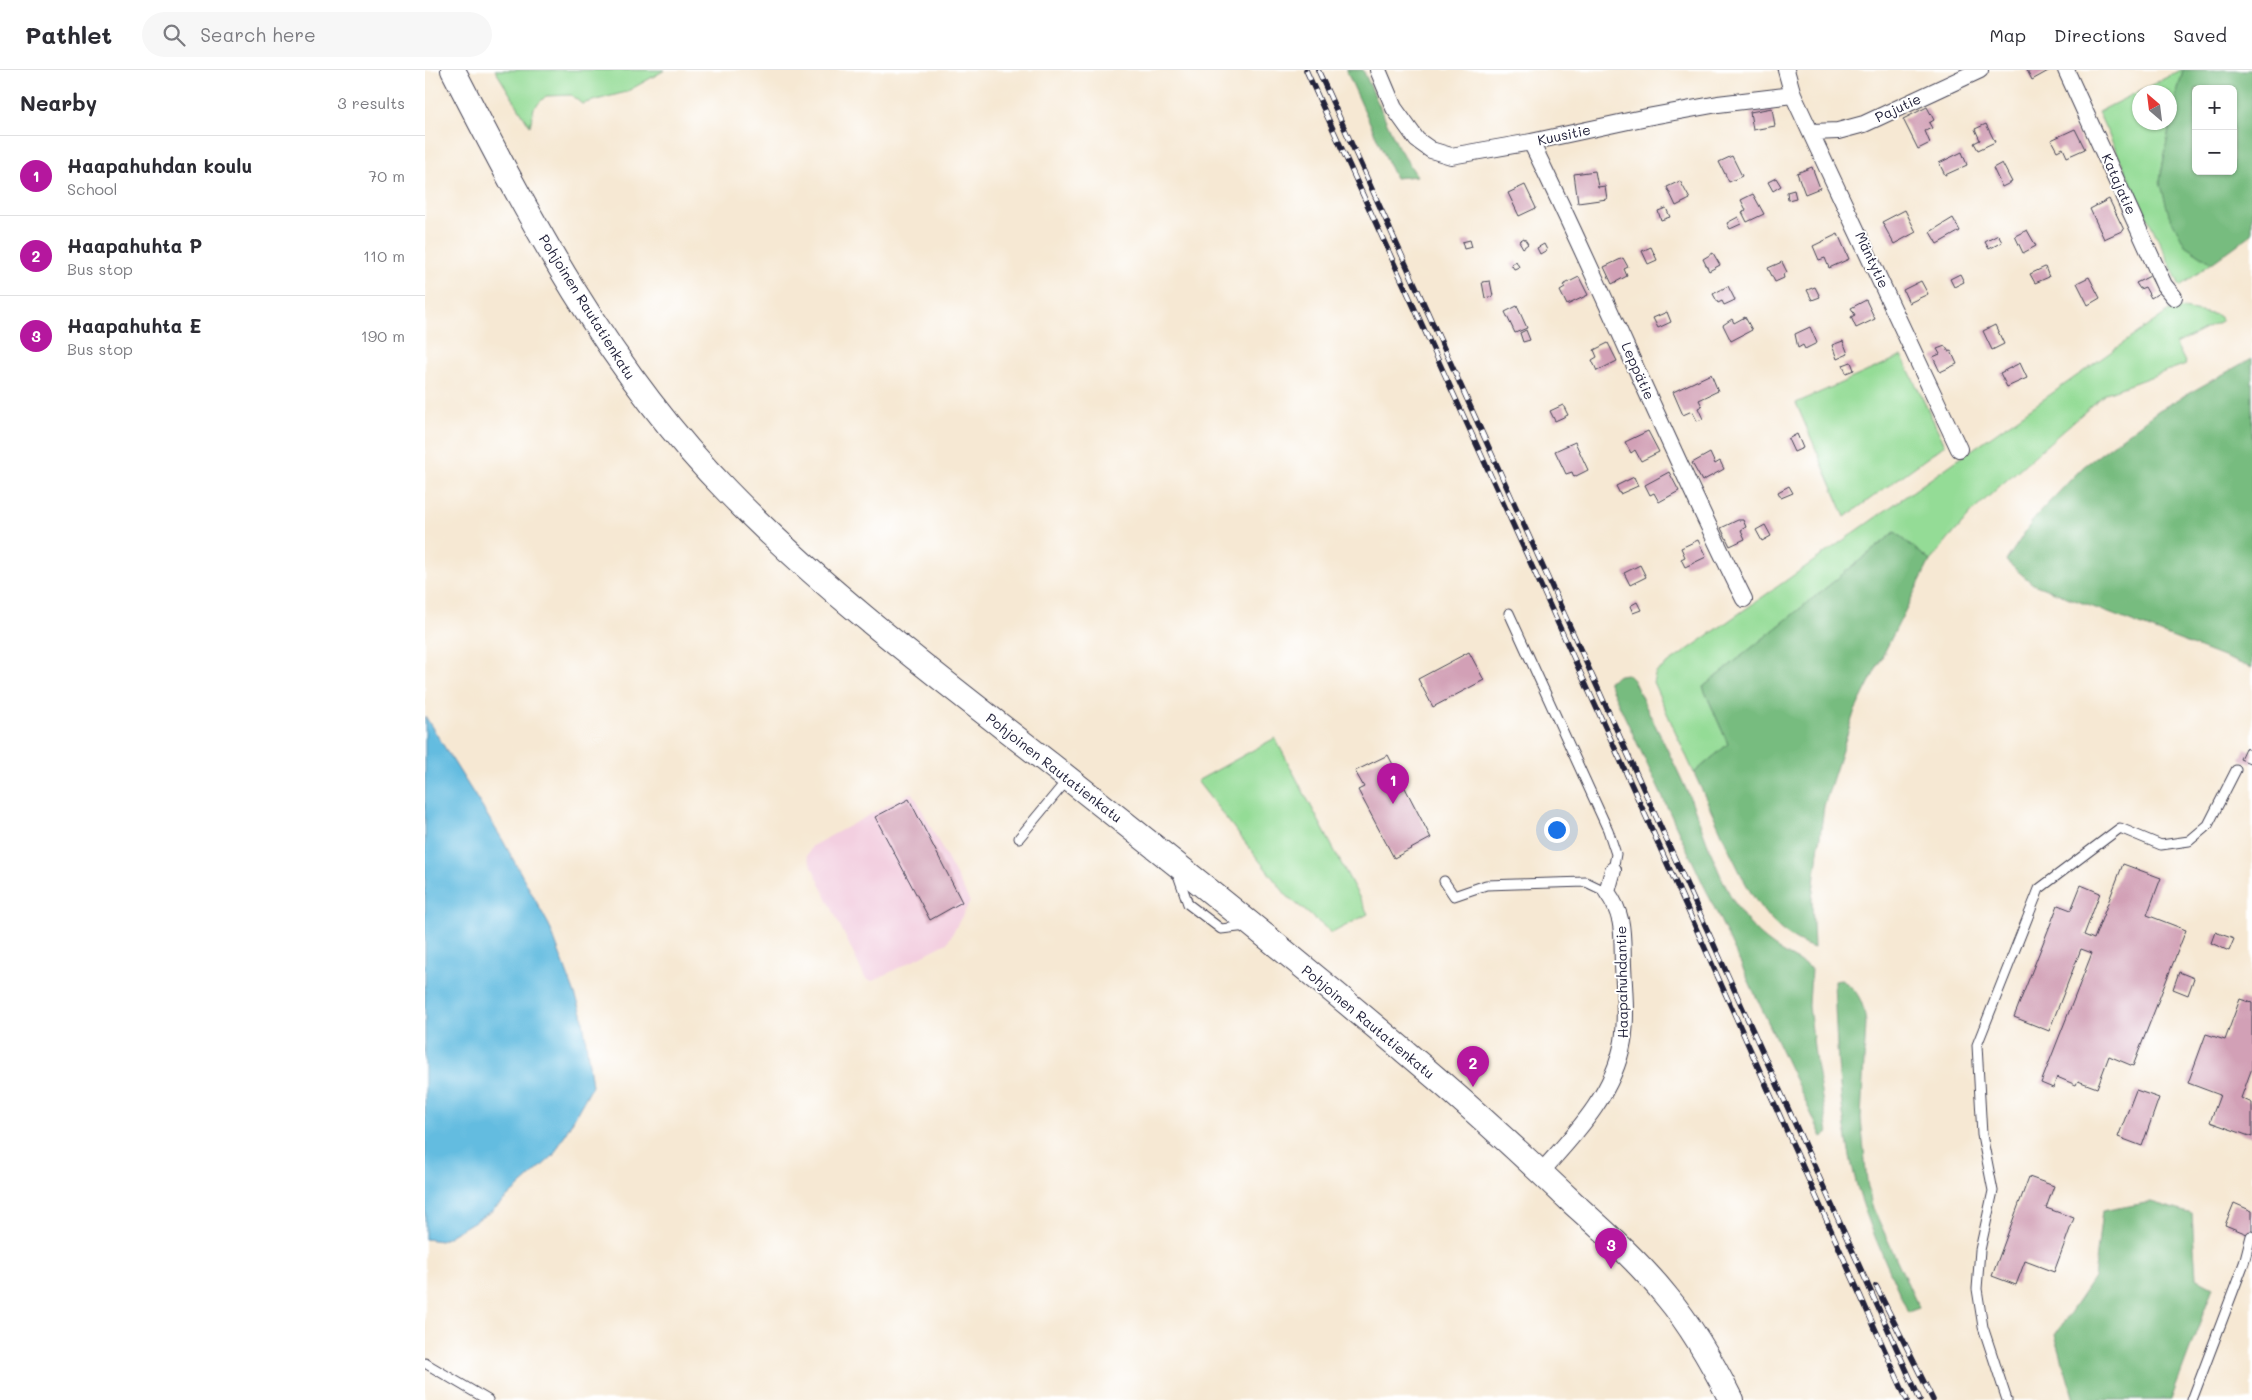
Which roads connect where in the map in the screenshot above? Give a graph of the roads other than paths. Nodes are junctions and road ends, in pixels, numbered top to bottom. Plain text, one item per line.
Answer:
1 (453, 70) edge
2 (1378, 70) edge
3 (1786, 70) edge
4 (1980, 70) edge
5 (2066, 70) edge
6 (1793, 95) junction
7 (1812, 132) junction
8 (1531, 142) junction
9 (2174, 297) dead end
10 (1959, 450) dead end
11 (1744, 599) dead end
12 (1509, 613) dead end
13 (2236, 770) dead end
14 (1068, 778) junction
15 (1019, 838) dead end
16 (1613, 870) joint
17 (1444, 881) dead end
18 (1607, 892) junction
19 (1541, 1172) junction
20 (2251, 1236) edge
21 (2248, 1265) edge
22 (425, 1363) edge
23 (488, 1400) edge
24 (1731, 1400) edge
25 (2007, 1400) edge
26 (2192, 1400) edge

1 - 14 street, Pohjoinen Rautatienkatu
2 - 8 street, Kuusitie
3 - 6 street, Mäntytie
4 - 7 street, Pajutie
5 - 9 street, Katajatie
6 - 7 street, Mäntytie
6 - 8 street, Kuusitie
7 - 10 street, Mäntytie
8 - 11 street, Leppätie
12 - 16 lane
13 - 25 lane
14 - 15 lane
14 - 19 street, Pohjoinen Rautatienkatu
16 - 18 street
17 - 18 lane
18 - 19 street, Haapahuhdantie
19 - 24 street, Pohjoinen Rautatienkatu
20 - 21 lane
21 - 26 lane
22 - 23 lane

